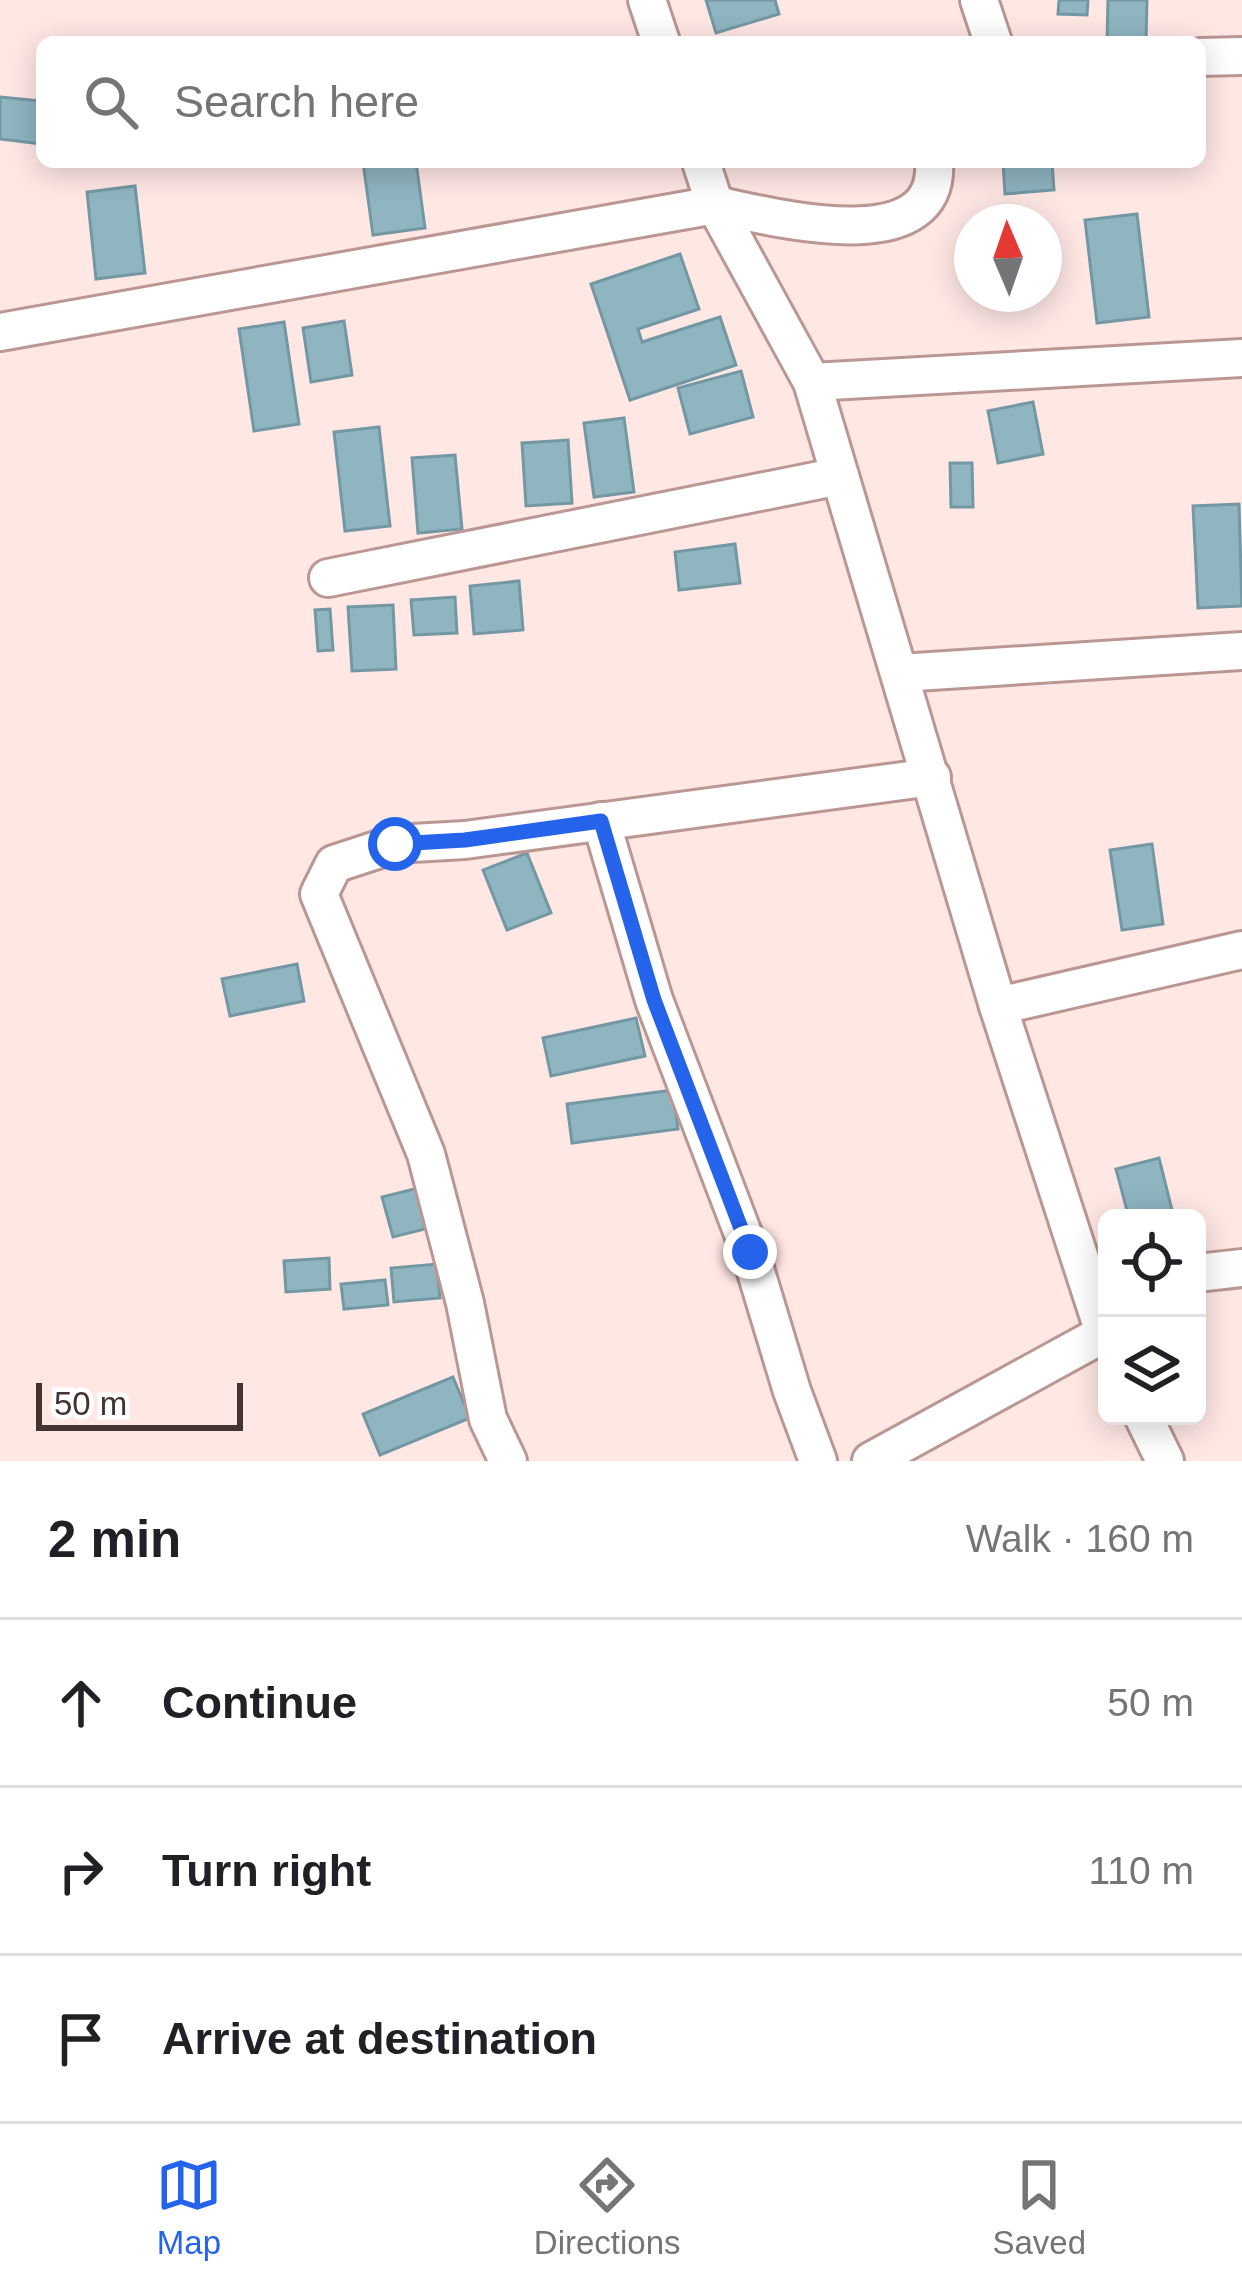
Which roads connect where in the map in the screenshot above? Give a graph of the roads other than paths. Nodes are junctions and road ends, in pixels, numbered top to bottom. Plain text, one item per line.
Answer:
1 (647, 0) edge
2 (979, 0) edge
3 (659, 36) edge
4 (991, 36) edge
5 (1242, 56) edge
6 (1206, 57) edge
7 (703, 168) edge
8 (934, 168) edge
9 (715, 205) junction
10 (0, 332) edge
11 (1242, 358) edge
12 (812, 382) junction
13 (840, 476) junction
14 (328, 578) dead end
15 (1242, 651) edge
16 (900, 673) junction
17 (932, 776) junction
18 (601, 821) junction
19 (1242, 950) edge
20 (998, 1006) junction
21 (1242, 1268) edge
22 (1206, 1272) edge
23 (1098, 1280) edge
24 (1098, 1342) edge
25 (1147, 1425) edge
26 (508, 1461) edge
27 (818, 1461) edge
28 (871, 1461) edge
29 (1165, 1461) edge

1 - 3 street
2 - 4 street
5 - 6 street
7 - 9 street
8 - 9 street
9 - 10 street
9 - 12 street
11 - 12 street
12 - 13 street
13 - 14 street
13 - 16 street
15 - 16 street
16 - 17 street
17 - 18 street
17 - 20 street
18 - 26 street
18 - 27 street
19 - 20 street
20 - 23 street
21 - 22 street
24 - 28 street
25 - 29 street

